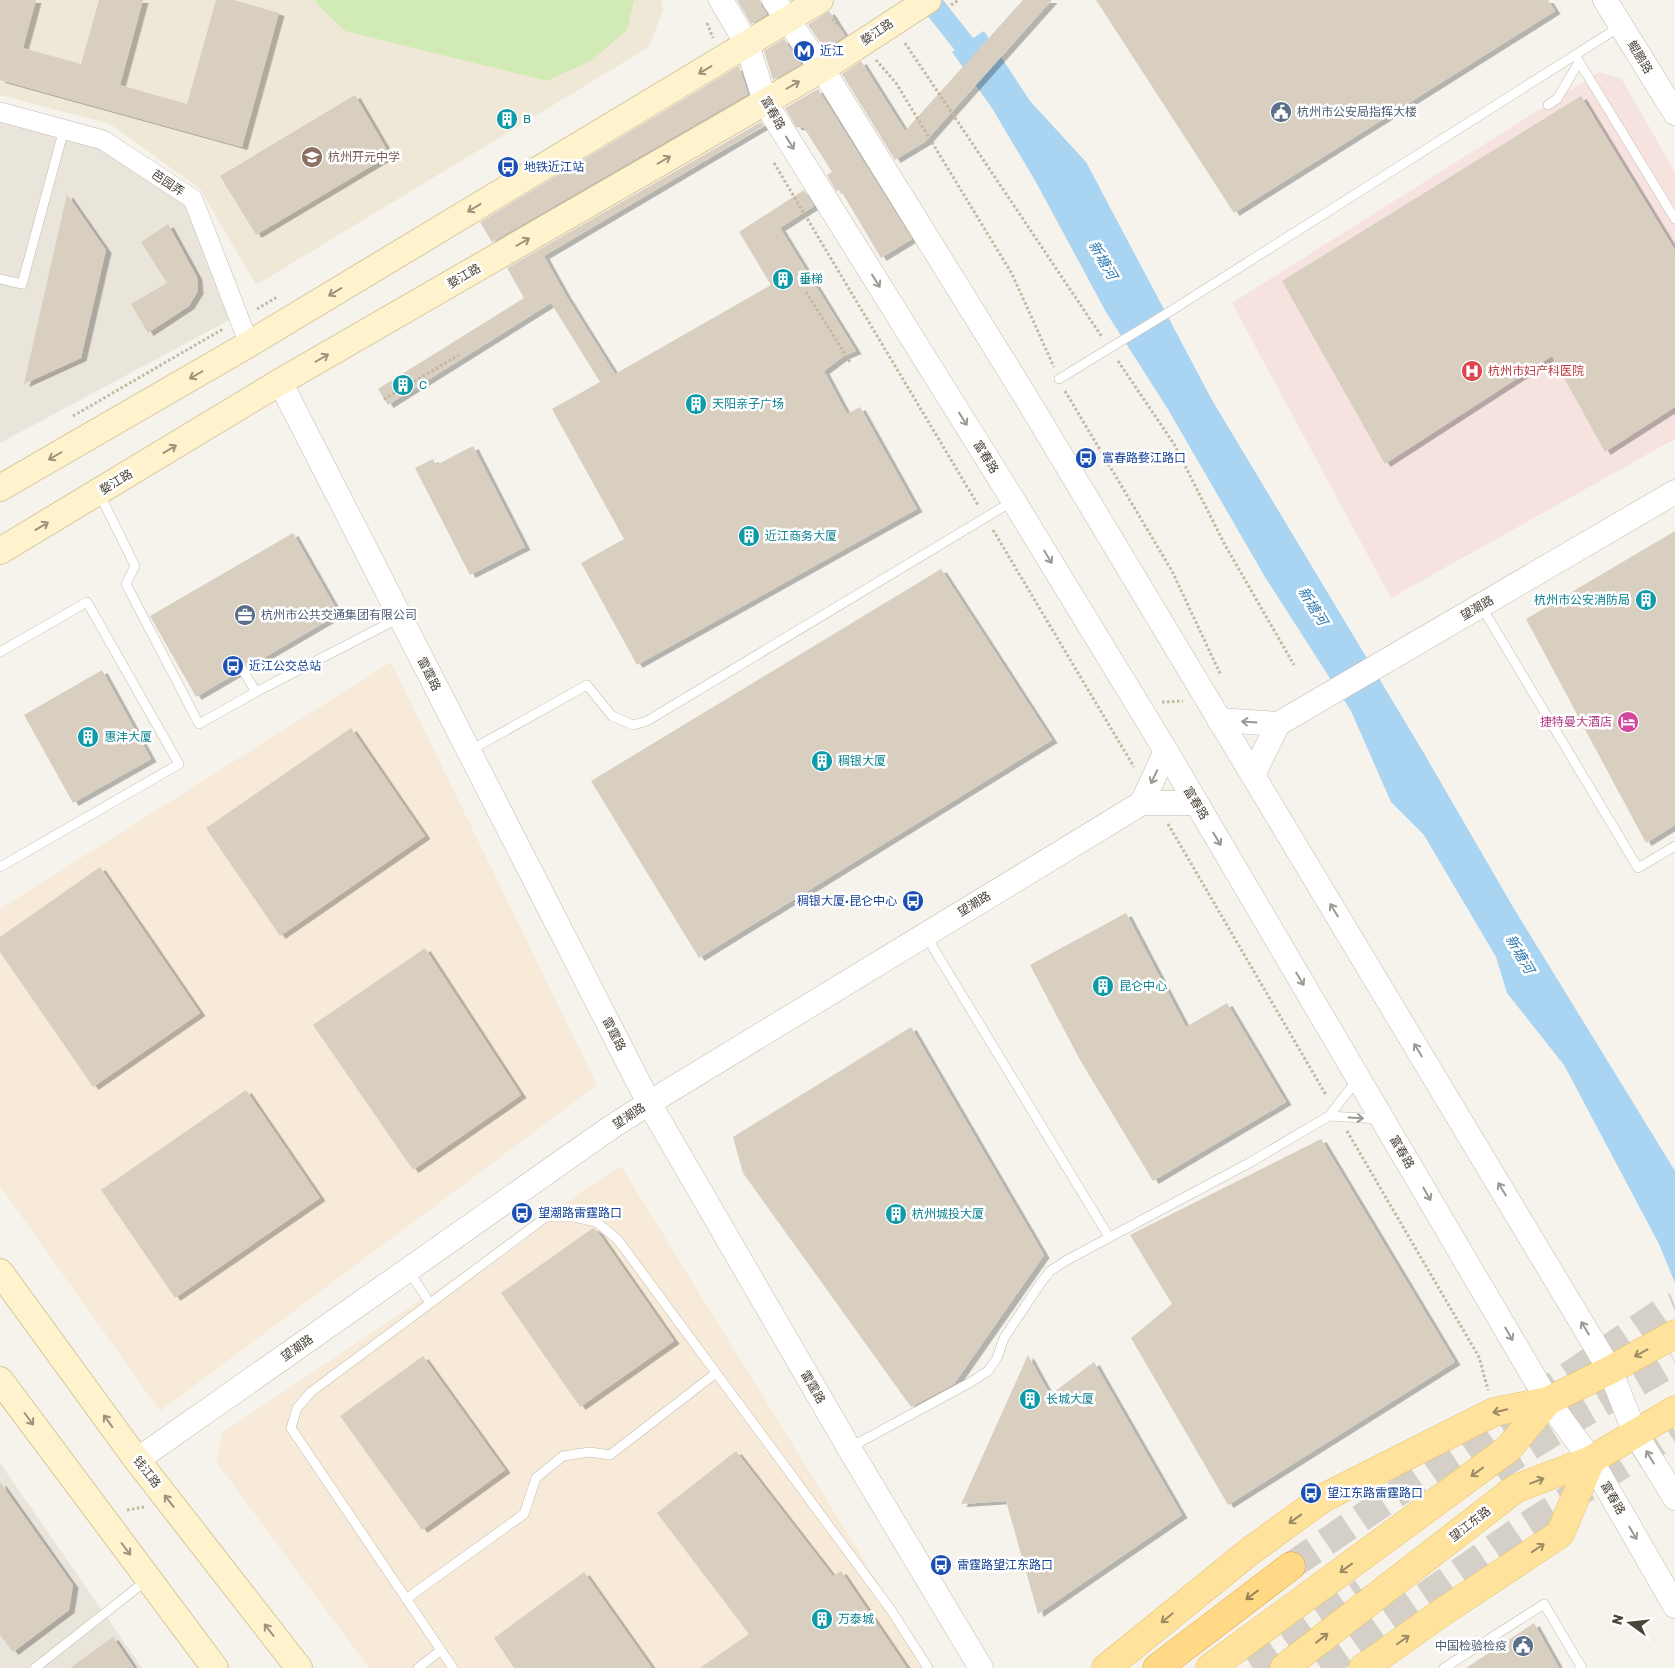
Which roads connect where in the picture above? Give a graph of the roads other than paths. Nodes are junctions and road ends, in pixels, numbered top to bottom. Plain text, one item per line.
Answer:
1 (720, 0) edge
2 (1606, 0) edge
3 (817, 2) edge
4 (929, 6) edge
5 (780, 10) edge
6 (1622, 26) junction
7 (747, 44) junction
8 (1577, 58) junction
9 (822, 69) junction
10 (765, 102) junction
11 (1548, 105) dead end
12 (0, 112) edge
13 (1675, 114) edge
14 (64, 130) junction
15 (1672, 204) edge
16 (1675, 219) edge
17 (0, 279) edge
18 (249, 344) junction
19 (1059, 379) road end
20 (280, 382) junction
21 (0, 488) edge
22 (1675, 492) edge
23 (98, 493) junction
24 (1013, 500) junction
25 (0, 551) edge
26 (1481, 606) junction
27 (400, 618) junction
28 (0, 652) edge
29 (237, 661) dead end
30 (256, 692) junction
31 (1288, 718) junction
32 (1219, 720) junction
33 (468, 751) junction
34 (1166, 751) junction
35 (1253, 775) junction
36 (1142, 803) junction
37 (1196, 803) junction
38 (1675, 846) edge
39 (0, 867) edge
40 (924, 934) junction
41 (1358, 1078) junction
42 (649, 1102) junction
43 (1329, 1116) junction
44 (1382, 1119) junction
45 (1109, 1237) junction
46 (408, 1270) junction
47 (0, 1272) edge
48 (430, 1303) junction
49 (1673, 1335) edge
50 (1610, 1370) junction
51 (716, 1373) junction
52 (0, 1380) edge
53 (1548, 1401) junction
54 (1675, 1410) edge
55 (1635, 1432) junction
56 (849, 1448) junction
57 (137, 1460) junction
58 (1591, 1460) junction
59 (1675, 1498) edge
60 (1291, 1566) tunnel mouth
61 (148, 1579) junction
62 (406, 1599) junction
63 (1675, 1606) edge
64 (440, 1651) junction
65 (35, 1668) edge
66 (215, 1668) edge
67 (299, 1668) edge
68 (418, 1668) edge
69 (453, 1668) edge
70 (928, 1668) edge
71 (981, 1668) edge
72 (1106, 1668) edge
73 (1157, 1668) edge
74 (1210, 1668) edge
75 (1284, 1668) edge
76 (1364, 1668) edge
77 (1444, 1668) edge
78 (1582, 1668) edge

1 - 7 street, 富春路
2 - 6 street, 鲲鹏路
3 - 5 main road
4 - 9 main road, 婺江路
5 - 7 main road
5 - 9 street
6 - 8 lane
6 - 13 street, 鲲鹏路
7 - 10 street, 富春路
7 -> 18 main road
8 - 11 lane
8 - 15 lane
8 - 19 lane
10 -> 9 main road, 婺江路
9 - 32 street
20 -> 10 main road, 婺江路
10 -> 24 street, 富春路
12 - 14 street, 芭园弄
14 - 17 lane
14 - 18 street, 芭园弄
15 - 16 lane
18 -> 21 main road
23 -> 20 main road, 婺江路
20 - 27 street, 雷霆路
22 - 26 street, 望潮路
25 -> 23 main road, 婺江路
23 - 30 lane
24 - 33 lane
24 -> 34 street, 富春路
26 - 31 street, 望潮路
26 - 38 lane
27 - 30 lane
27 - 33 street, 雷霆路
28 - 39 lane
29 - 30 lane
31 -> 32 street
31 - 35 street
32 - 35 street
33 - 42 street, 雷霆路
34 -> 36 street
34 - 37 street, 富春路
50 -> 35 street
36 - 37 street
36 - 40 street, 望潮路
37 -> 41 street, 富春路
40 - 42 street, 望潮路
40 - 45 lane
41 - 43 lane
41 - 44 street, 富春路
42 - 46 street, 望潮路
42 - 56 street, 雷霆路
43 -> 44 lane
43 - 45 lane
44 -> 53 street, 富春路
45 - 56 lane
46 - 48 lane
46 - 57 street, 望潮路
57 -> 47 main road, 钱江路
48 - 51 lane
48 - 62 lane
49 -> 50 main road
50 - 53 main road
50 - 55 street
51 - 62 lane
51 - 70 lane
52 -> 61 main road
53 - 58 street, 富春路
53 -> 72 main road
53 -> 74 main road
54 - 55 main road, 望江东路
55 - 58 main road, 望江东路
59 -> 55 street
56 - 71 street, 雷霆路
67 -> 57 main road, 钱江路
58 -> 63 street, 富春路
75 -> 58 main road, 望江东路
76 -> 58 main road
60 -> 73 highway
61 - 65 lane
61 - 66 main road
62 - 64 lane
64 - 68 lane
64 - 69 lane
77 - 78 lane

